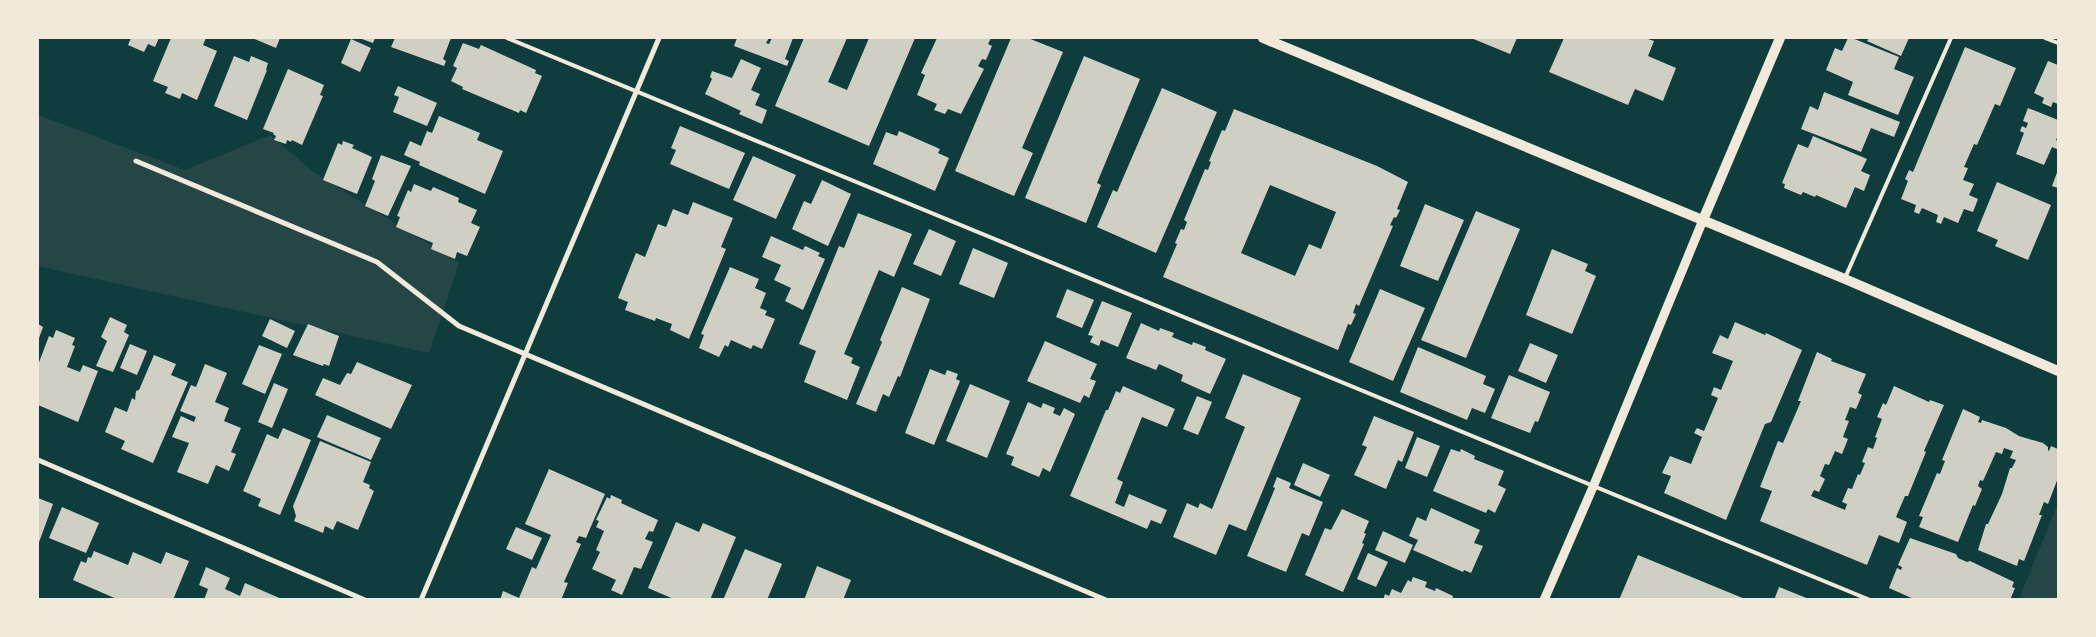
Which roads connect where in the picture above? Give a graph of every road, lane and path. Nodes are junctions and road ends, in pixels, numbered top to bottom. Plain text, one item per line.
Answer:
1 (507, 38) edge
2 (659, 38) edge
3 (1263, 38) edge
4 (1780, 38) edge
5 (1951, 38) edge
6 (2045, 38) edge
7 (2058, 43) edge
8 (637, 92) junction
9 (136, 161) dead end
10 (1703, 220) junction
11 (1845, 279) junction
12 (526, 355) junction
13 (2058, 371) edge
14 (38, 460) edge
15 (1593, 487) junction
16 (365, 600) edge
17 (421, 600) edge
18 (1106, 600) edge
19 (1544, 600) edge
20 (1870, 600) edge

1 - 8 lane
2 - 8 street
3 - 10 main road
4 - 10 main road
5 - 11 lane
6 - 7 lane
8 - 12 street
8 - 15 lane
9 - 12 street
10 - 11 main road
10 - 15 street
11 - 13 main road
12 - 17 street
12 - 18 street
14 - 16 street
15 - 19 street
15 - 20 lane

